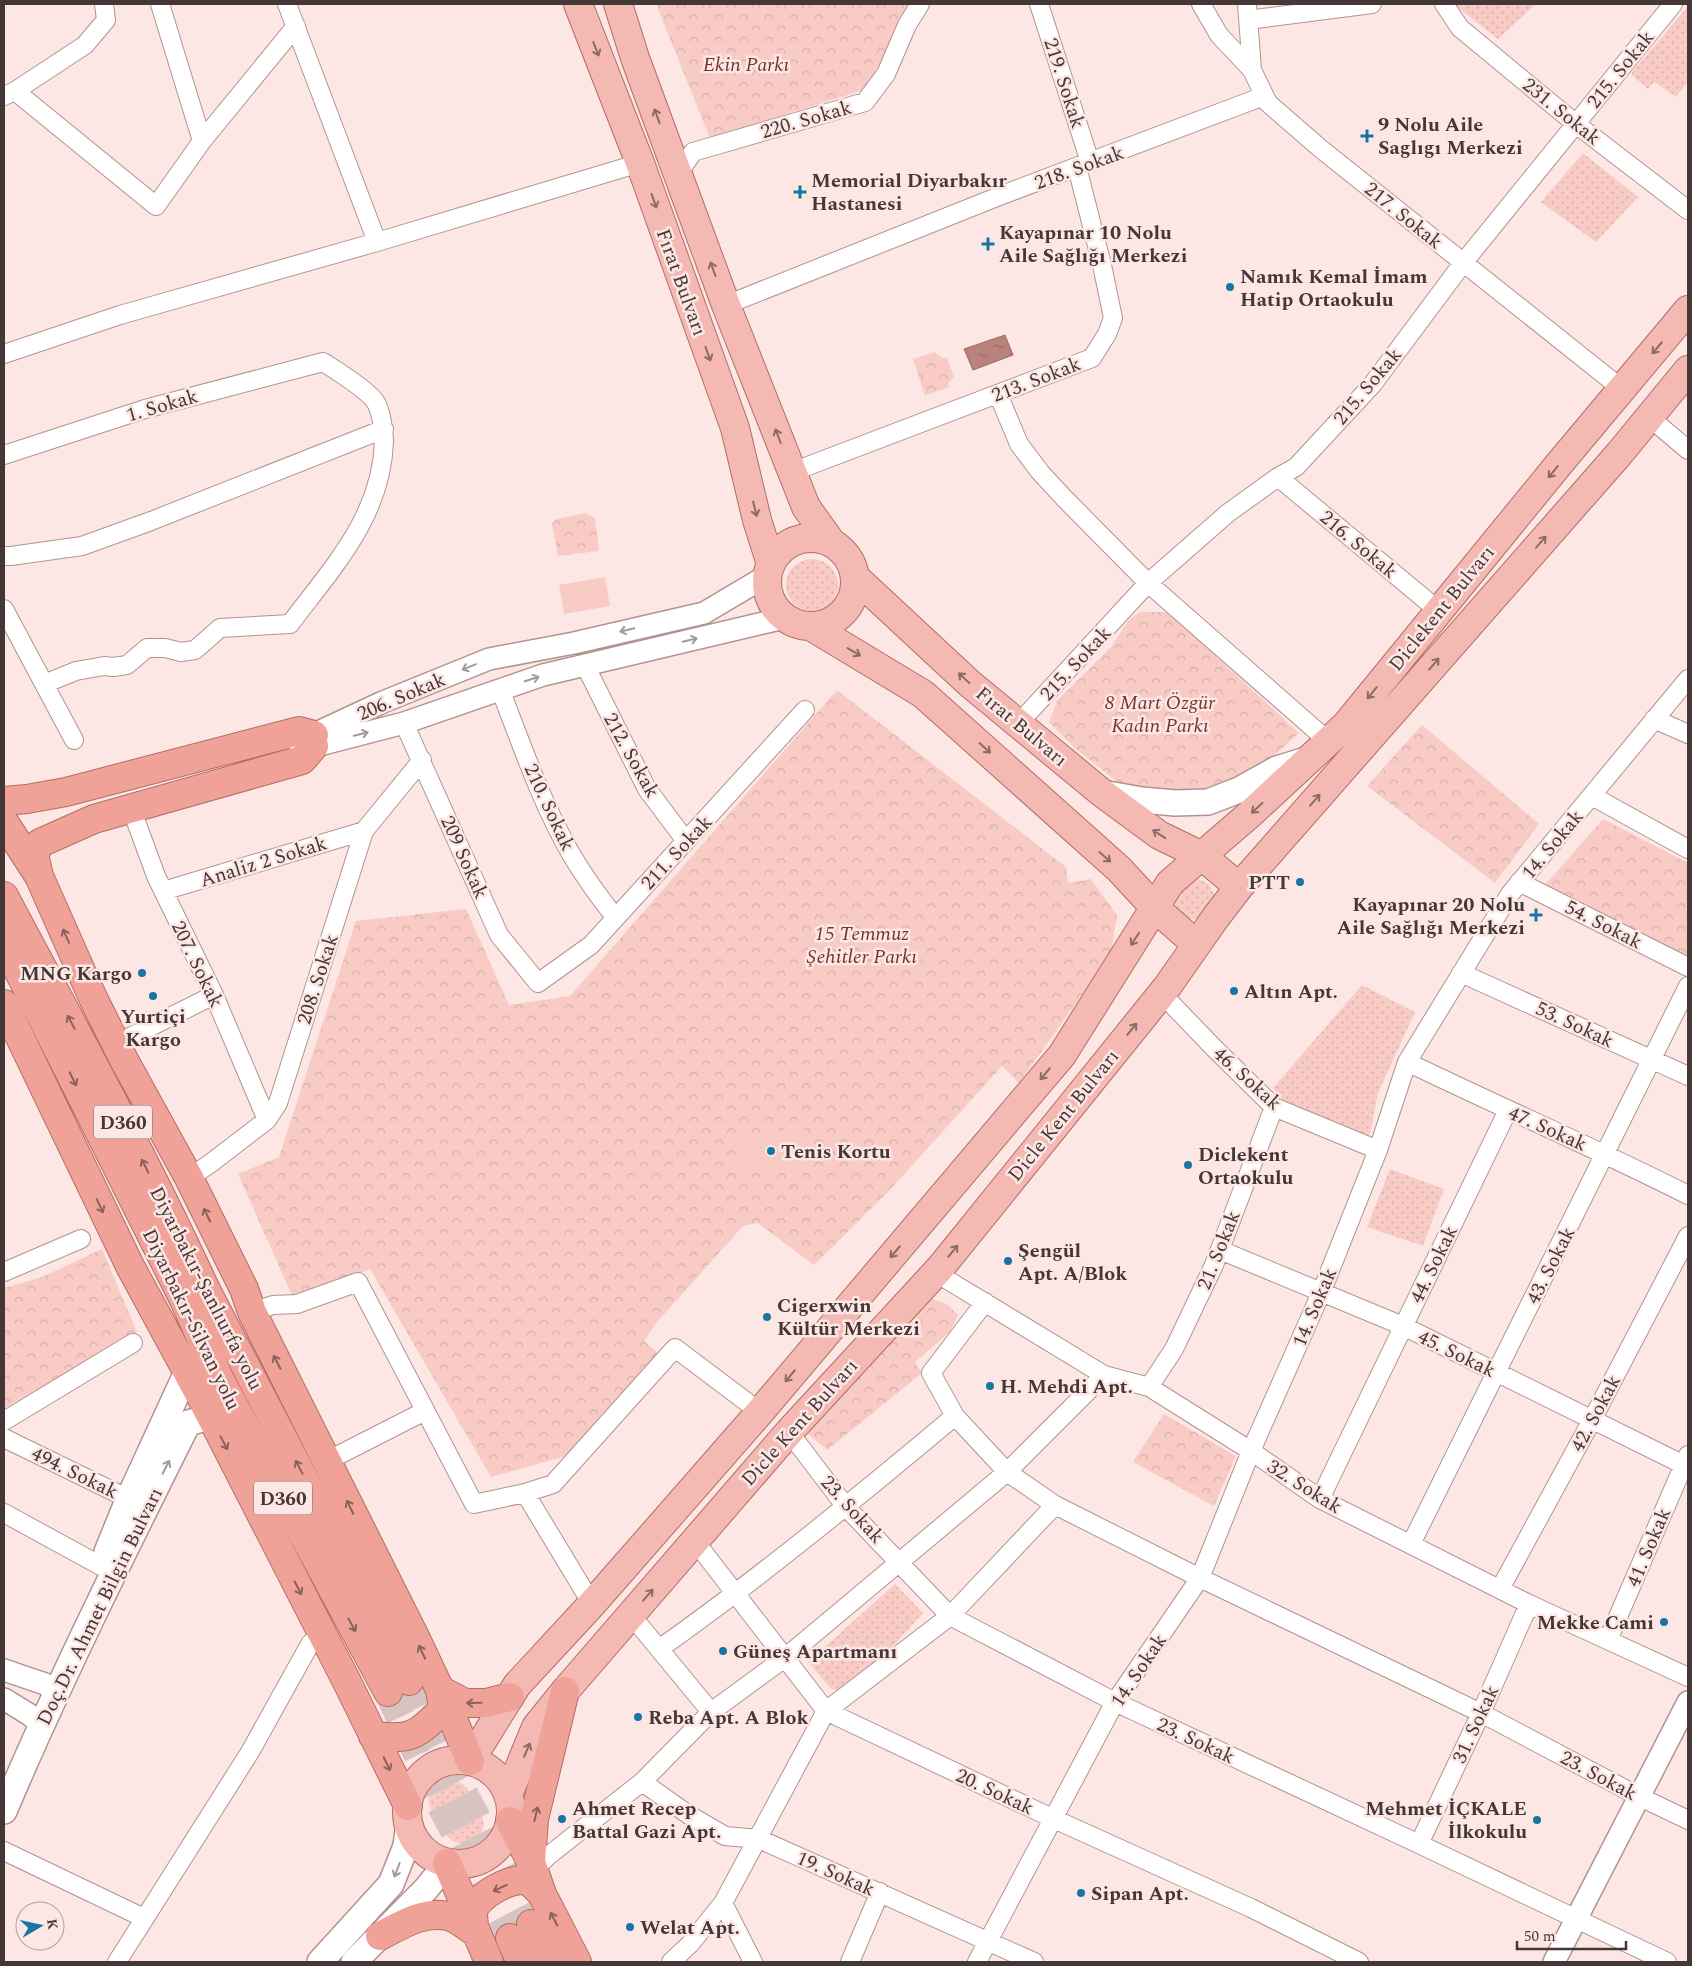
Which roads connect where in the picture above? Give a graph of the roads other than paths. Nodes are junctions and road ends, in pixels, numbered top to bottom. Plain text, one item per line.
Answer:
1 (104, 4) edge
2 (160, 4) edge
3 (287, 4) edge
4 (578, 4) edge
5 (618, 4) edge
6 (920, 4) edge
7 (1039, 4) edge
8 (1200, 4) edge
9 (1372, 4) edge
10 (1444, 4) edge
11 (1673, 4) edge
12 (1247, 12) edge
13 (296, 26) junction
14 (1252, 70) junction
15 (10, 94) edge
16 (1264, 96) junction
17 (1576, 124) junction
18 (202, 141) junction
19 (640, 163) junction
20 (1083, 165) junction
21 (678, 174) junction
22 (1688, 210) edge
23 (377, 242) junction
24 (1463, 263) junction
25 (726, 306) junction
26 (1688, 310) edge
27 (4, 354) edge
28 (1688, 370) edge
29 (1622, 389) junction
30 (998, 394) junction
31 (1649, 417) junction
32 (384, 429) junction
33 (1688, 450) edge
34 (4, 455) edge
35 (792, 472) junction
36 (1278, 476) junction
37 (831, 542) junction
38 (4, 556) edge
39 (769, 570) junction
40 (855, 577) junction
41 (1148, 583) junction
42 (4, 610) edge
43 (1439, 611) junction
44 (784, 618) junction
45 (812, 627) junction
46 (585, 665) junction
47 (1688, 679) edge
48 (44, 684) junction
49 (500, 689) junction
50 (805, 710) dead end
51 (1654, 720) junction
52 (404, 723) junction
53 (1018, 724) junction
54 (1688, 734) edge
55 (74, 740) dead end
56 (314, 740) junction
57 (1319, 750) junction
58 (422, 760) junction
59 (1102, 793) junction
60 (1592, 796) junction
61 (4, 801) edge
62 (132, 808) junction
63 (30, 821) tunnel mouth
64 (4, 822) edge
65 (364, 832) junction
66 (686, 841) junction
67 (1688, 849) edge
68 (1202, 856) junction
69 (39, 876) junction
70 (1519, 882) junction
71 (1170, 883) joint
72 (1239, 887) junction
73 (163, 891) junction
74 (4, 896) edge
75 (1155, 908) junction
76 (1216, 916) joint
77 (614, 917) junction
78 (4, 942) edge
79 (1196, 944) junction
80 (1688, 967) edge
81 (1462, 973) junction
82 (538, 983) joint
83 (1688, 986) edge
84 (1161, 993) junction
85 (214, 995) junction
86 (6, 1014) edge
87 (120, 1052) junction
88 (1651, 1059) junction
89 (1407, 1062) junction
90 (1688, 1076) edge
91 (43, 1083) junction
92 (1274, 1107) junction
93 (1508, 1110) junction
94 (267, 1120) junction
95 (1378, 1150) junction
96 (1606, 1154) junction
97 (190, 1178) junction
98 (1688, 1195) edge
99 (1688, 1236) edge
100 (81, 1239) dead end
101 (1220, 1250) junction
102 (4, 1272) edge
103 (936, 1273) junction
104 (1321, 1293) junction
105 (185, 1302) junction
106 (985, 1302) junction
107 (252, 1312) junction
108 (1403, 1326) junction
109 (133, 1343) dead end
110 (238, 1351) junction
111 (187, 1372) junction
112 (1496, 1372) junction
113 (1104, 1375) junction
114 (1149, 1387) junction
115 (425, 1411) junction
116 (760, 1412) junction
117 (955, 1416) junction
118 (210, 1417) junction
119 (1592, 1420) junction
120 (4, 1421) edge
121 (789, 1432) junction
122 (4, 1438) edge
123 (1252, 1451) junction
124 (327, 1462) junction
125 (1686, 1462) edge
126 (1007, 1472) junction
127 (525, 1493) junction
128 (1320, 1499) junction
129 (137, 1503) junction
130 (1055, 1504) junction
131 (846, 1507) junction
132 (4, 1513) edge
133 (694, 1540) junction
134 (1410, 1544) junction
135 (900, 1561) junction
136 (101, 1566) junction
137 (1200, 1578) junction
138 (1500, 1589) junction
139 (735, 1595) junction
140 (592, 1604) junction
141 (1529, 1604) junction
142 (631, 1614) junction
143 (950, 1616) junction
144 (322, 1633) junction
145 (1608, 1640) junction
146 (659, 1649) junction
147 (786, 1657) junction
148 (4, 1670) edge
149 (1688, 1677) edge
150 (399, 1686) joint
151 (51, 1688) junction
152 (440, 1690) junction
153 (565, 1691) junction
154 (510, 1696) junction
155 (4, 1700) edge
156 (1115, 1702) junction
157 (1688, 1702) edge
158 (826, 1711) junction
159 (711, 1712) junction
160 (1481, 1714) junction
161 (36, 1720) junction
162 (373, 1736) junction
163 (470, 1761) junction
164 (4, 1771) edge
165 (642, 1782) junction
166 (508, 1794) junction
167 (1640, 1797) junction
168 (4, 1811) edge
169 (408, 1814) junction
170 (1054, 1819) junction
171 (1688, 1820) edge
172 (510, 1821) junction
173 (759, 1838) junction
174 (1419, 1844) junction
175 (4, 1851) edge
176 (447, 1863) junction
177 (535, 1875) junction
178 (880, 1892) junction
179 (722, 1903) junction
180 (144, 1918) junction
181 (1578, 1919) junction
182 (475, 1932) junction
183 (380, 1936) junction
184 (989, 1941) junction
185 (521, 1942) tunnel mouth
186 (117, 1962) edge
187 (320, 1962) edge
188 (354, 1962) edge
189 (488, 1962) edge
190 (551, 1962) edge
191 (577, 1962) edge
192 (671, 1962) edge
193 (753, 1962) edge
194 (850, 1962) edge
195 (977, 1962) edge
196 (1034, 1962) edge
197 (1359, 1962) edge
198 (1554, 1962) edge
199 (1667, 1962) edge

1 - 15 street
2 - 18 street
3 - 13 street
4 -> 19 main road, Fırat Bulvarı
21 -> 5 main road, Fırat Bulvarı
6 - 21 street, 220. Sokak
7 - 20 street, 219. Sokak
8 - 14 street
9 - 12 street
10 - 17 street, 231. Sokak
11 - 17 street, 215. Sokak
12 - 14 street, 217. Sokak
13 - 18 street
13 - 23 street
14 - 16 street, 217. Sokak
15 - 18 street
16 - 20 street, 218. Sokak
16 - 24 street, 217. Sokak
17 - 22 street, 231. Sokak
17 - 24 street, 215. Sokak
19 - 23 street
19 -> 39 main road, Fırat Bulvarı
20 - 25 street, 218. Sokak
20 - 30 street, 213. Sokak
25 -> 21 main road, Fırat Bulvarı
23 - 27 street
24 - 29 street, 217. Sokak
24 - 36 street, 215. Sokak
35 -> 25 main road, Fırat Bulvarı
26 -> 29 main road, Diclekent Bulvarı
28 - 31 main road, Diclekent Bulvarı
29 -> 43 main road, Diclekent Bulvarı
30 - 35 street, 213. Sokak
30 - 41 street
31 - 33 street
72 -> 31 main road, Diclekent Bulvarı
32 - 34 street, 1. Sokak
32 - 38 street
32 - 48 street
35 - 37 main road, Fırat Bulvarı
36 - 41 street, 215. Sokak
36 - 43 street, 216. Sokak
37 - 39 main road
37 - 40 main road
39 - 44 main road
39 -> 56 street, 206. Sokak
40 - 45 main road
53 -> 40 main road, Fırat Bulvarı
41 - 53 street, 215. Sokak
41 - 57 street
42 - 48 street
43 -> 57 main road, Diclekent Bulvarı
44 - 45 main road
46 -> 44 street, 206. Sokak
45 -> 75 main road, Fırat Bulvarı
49 -> 46 street, 206. Sokak
46 - 66 street, 212. Sokak
47 - 51 street, 14. Sokak
48 - 55 street
49 - 52 street, 206. Sokak
49 - 77 street, 210. Sokak
50 - 66 street, 211. Sokak
51 - 54 street
51 - 60 street, 14. Sokak
56 -> 52 street, 206. Sokak
52 - 58 street, 209 Sokak
53 - 59 main road, Fırat Bulvarı
56 - 61 highway
56 - 62 highway
56 - 63 street, 206. Sokak
57 - 59 main road
57 -> 68 main road, Diclekent Bulvarı
58 - 65 street, 208. Sokak
58 - 82 street, 209 Sokak
68 -> 59 main road, Fırat Bulvarı
60 - 67 street
60 - 70 street, 14. Sokak
62 - 69 highway
62 - 73 street, 207. Sokak
64 - 69 highway
65 - 73 street, Analiz 2 Sokak
65 - 94 street, 208. Sokak
66 - 77 street, 211. Sokak
68 - 71 main road, Diclekent Bulvarı
68 - 72 main road, Fırat Bulvarı
87 -> 69 highway
70 - 80 street, 54. Sokak
70 - 81 street, 14. Sokak
71 - 75 main road, Dicle Kent Bulvarı
72 - 76 main road, Diclekent Bulvarı
73 - 85 street, 207. Sokak
110 -> 74 highway, Diyarbakır-Şanlıurfa yolu / D360
75 - 79 main road, Fırat Bulvarı
75 -> 116 main road, Dicle Kent Bulvarı
76 - 79 main road, Dicle Kent Bulvarı
77 - 82 street, 211. Sokak
78 -> 105 highway, Diyarbakır-Silvan yolu / D360
79 - 84 main road, Dicle Kent Bulvarı
81 - 88 street, 53. Sokak
81 - 89 street, 14. Sokak
83 - 88 street, 43. Sokak
84 - 92 street, 46. Sokak
103 -> 84 main road, Dicle Kent Bulvarı
85 - 87 street
85 - 94 street, 207. Sokak
86 - 91 highway
87 - 97 highway
87 - 110 highway
88 - 90 street, 53. Sokak
88 - 96 street, 43. Sokak
89 - 93 street, 47. Sokak
89 - 95 street, 14. Sokak
91 - 105 highway
91 -> 111 highway
92 - 95 street, 46. Sokak
92 - 101 street, 21. Sokak
93 - 96 street, 47. Sokak
93 - 108 street, 44. Sokak
94 - 97 street, 208. Sokak
95 - 104 street, 14. Sokak
96 - 98 street, 47. Sokak
96 - 112 street, 43. Sokak
107 -> 97 highway
99 - 119 street, 42. Sokak
100 - 102 street
101 - 104 street, 45. Sokak
101 - 114 street, 21. Sokak
103 - 106 street, 32. Sokak
103 - 121 main road, Dicle Kent Bulvarı
104 - 108 street, 45. Sokak
104 - 123 street, 14. Sokak
105 -> 150 highway, Diyarbakır-Silvan yolu / D360
106 - 113 street, 32. Sokak
106 - 117 street, 23. Sokak
107 - 115 street
124 -> 107 highway
108 - 112 street, 45. Sokak
108 - 128 street, 44. Sokak
109 - 120 street
150 -> 110 highway, Diyarbakır-Şanlıurfa yolu / D360
111 - 118 highway
111 - 129 main road, Doç.Dr. Ahmet Bilgin Bulvarı
112 - 119 street, 45. Sokak
112 - 134 street, 43. Sokak
113 - 114 street, 32. Sokak
113 - 126 street
114 - 123 street, 32. Sokak
115 - 124 street
115 - 127 street
116 - 127 street
116 - 140 main road, Dicle Kent Bulvarı
117 - 126 street, 23. Sokak
117 - 131 street
129 -> 118 main road, Doç.Dr. Ahmet Bilgin Bulvarı
118 -> 144 highway
119 - 125 street, 45. Sokak
119 - 138 street, 42. Sokak
121 - 131 street, 23. Sokak
121 - 133 main road, Dicle Kent Bulvarı
122 - 129 street, 494. Sokak
123 - 128 street, 32. Sokak
123 - 137 street, 14. Sokak
152 -> 124 highway
125 - 145 street, 41. Sokak
126 - 130 street, 23. Sokak
126 - 135 street
127 - 140 street
128 - 134 street, 32. Sokak
129 - 136 main road, Doç.Dr. Ahmet Bilgin Bulvarı
129 - 151 main road, Doç.Dr. Ahmet Bilgin Bulvarı
130 - 137 street, 23. Sokak
130 - 143 street
131 - 135 street, 23. Sokak
131 - 139 street
132 - 136 street
133 - 139 street, 20. Sokak
142 -> 133 main road, Dicle Kent Bulvarı
134 - 138 street, 32. Sokak
135 - 143 street, 23. Sokak
135 - 147 street
136 - 151 main road, Doç.Dr. Ahmet Bilgin Bulvarı
137 - 156 street, 14. Sokak
137 - 160 street, 23. Sokak
138 - 141 street, 32. Sokak
139 - 146 street
139 - 147 street, 20. Sokak
140 - 154 main road, Dicle Kent Bulvarı
141 - 145 street, 32. Sokak
141 - 160 street, 31. Sokak
142 - 146 street
142 - 153 main road, Dicle Kent Bulvarı
143 - 156 street, 23. Sokak
143 - 158 street
144 - 162 highway
144 - 180 street
145 - 149 street, 32. Sokak
146 - 159 street
147 - 158 street, 20. Sokak
147 - 159 street
148 - 151 street
151 - 161 main road, Doç.Dr. Ahmet Bilgin Bulvarı
154 -> 152 highway
152 - 162 highway
152 - 163 highway
166 -> 153 main road, Dicle Kent Bulvarı
177 -> 153 highway
154 - 163 main road, Dicle Kent Bulvarı
155 - 161 street
156 - 170 street, 14. Sokak
156 - 174 street, 23. Sokak
157 - 167 street
158 - 170 street, 20. Sokak
158 - 173 street
159 - 165 street
160 - 167 street, 23. Sokak
160 - 174 street, 31. Sokak
161 - 164 main road, Doç.Dr. Ahmet Bilgin Bulvarı
161 - 168 main road, Doç.Dr. Ahmet Bilgin Bulvarı
162 -> 169 highway
163 - 166 main road
163 - 169 main road
165 - 173 street, 19. Sokak
165 - 177 street
166 - 172 main road
167 - 171 street, 23. Sokak
167 - 181 street
169 - 176 main road
169 -> 187 main road
170 - 184 street, 14. Sokak
170 - 197 street, 20. Sokak
172 - 176 main road
172 - 177 highway
173 - 178 street, 19. Sokak
173 - 179 street
174 - 181 street, 23. Sokak
175 - 180 street
176 - 182 highway
176 - 183 main road
177 -> 182 highway
191 -> 177 highway
178 - 184 street, 19. Sokak
178 - 194 street
179 - 192 street
179 - 193 street
180 - 186 street
181 - 198 street
181 - 199 street, 23. Sokak
182 - 183 highway
182 - 189 highway
183 - 188 main road
184 - 195 street, 14. Sokak
184 - 196 street, 19. Sokak
185 - 190 highway

